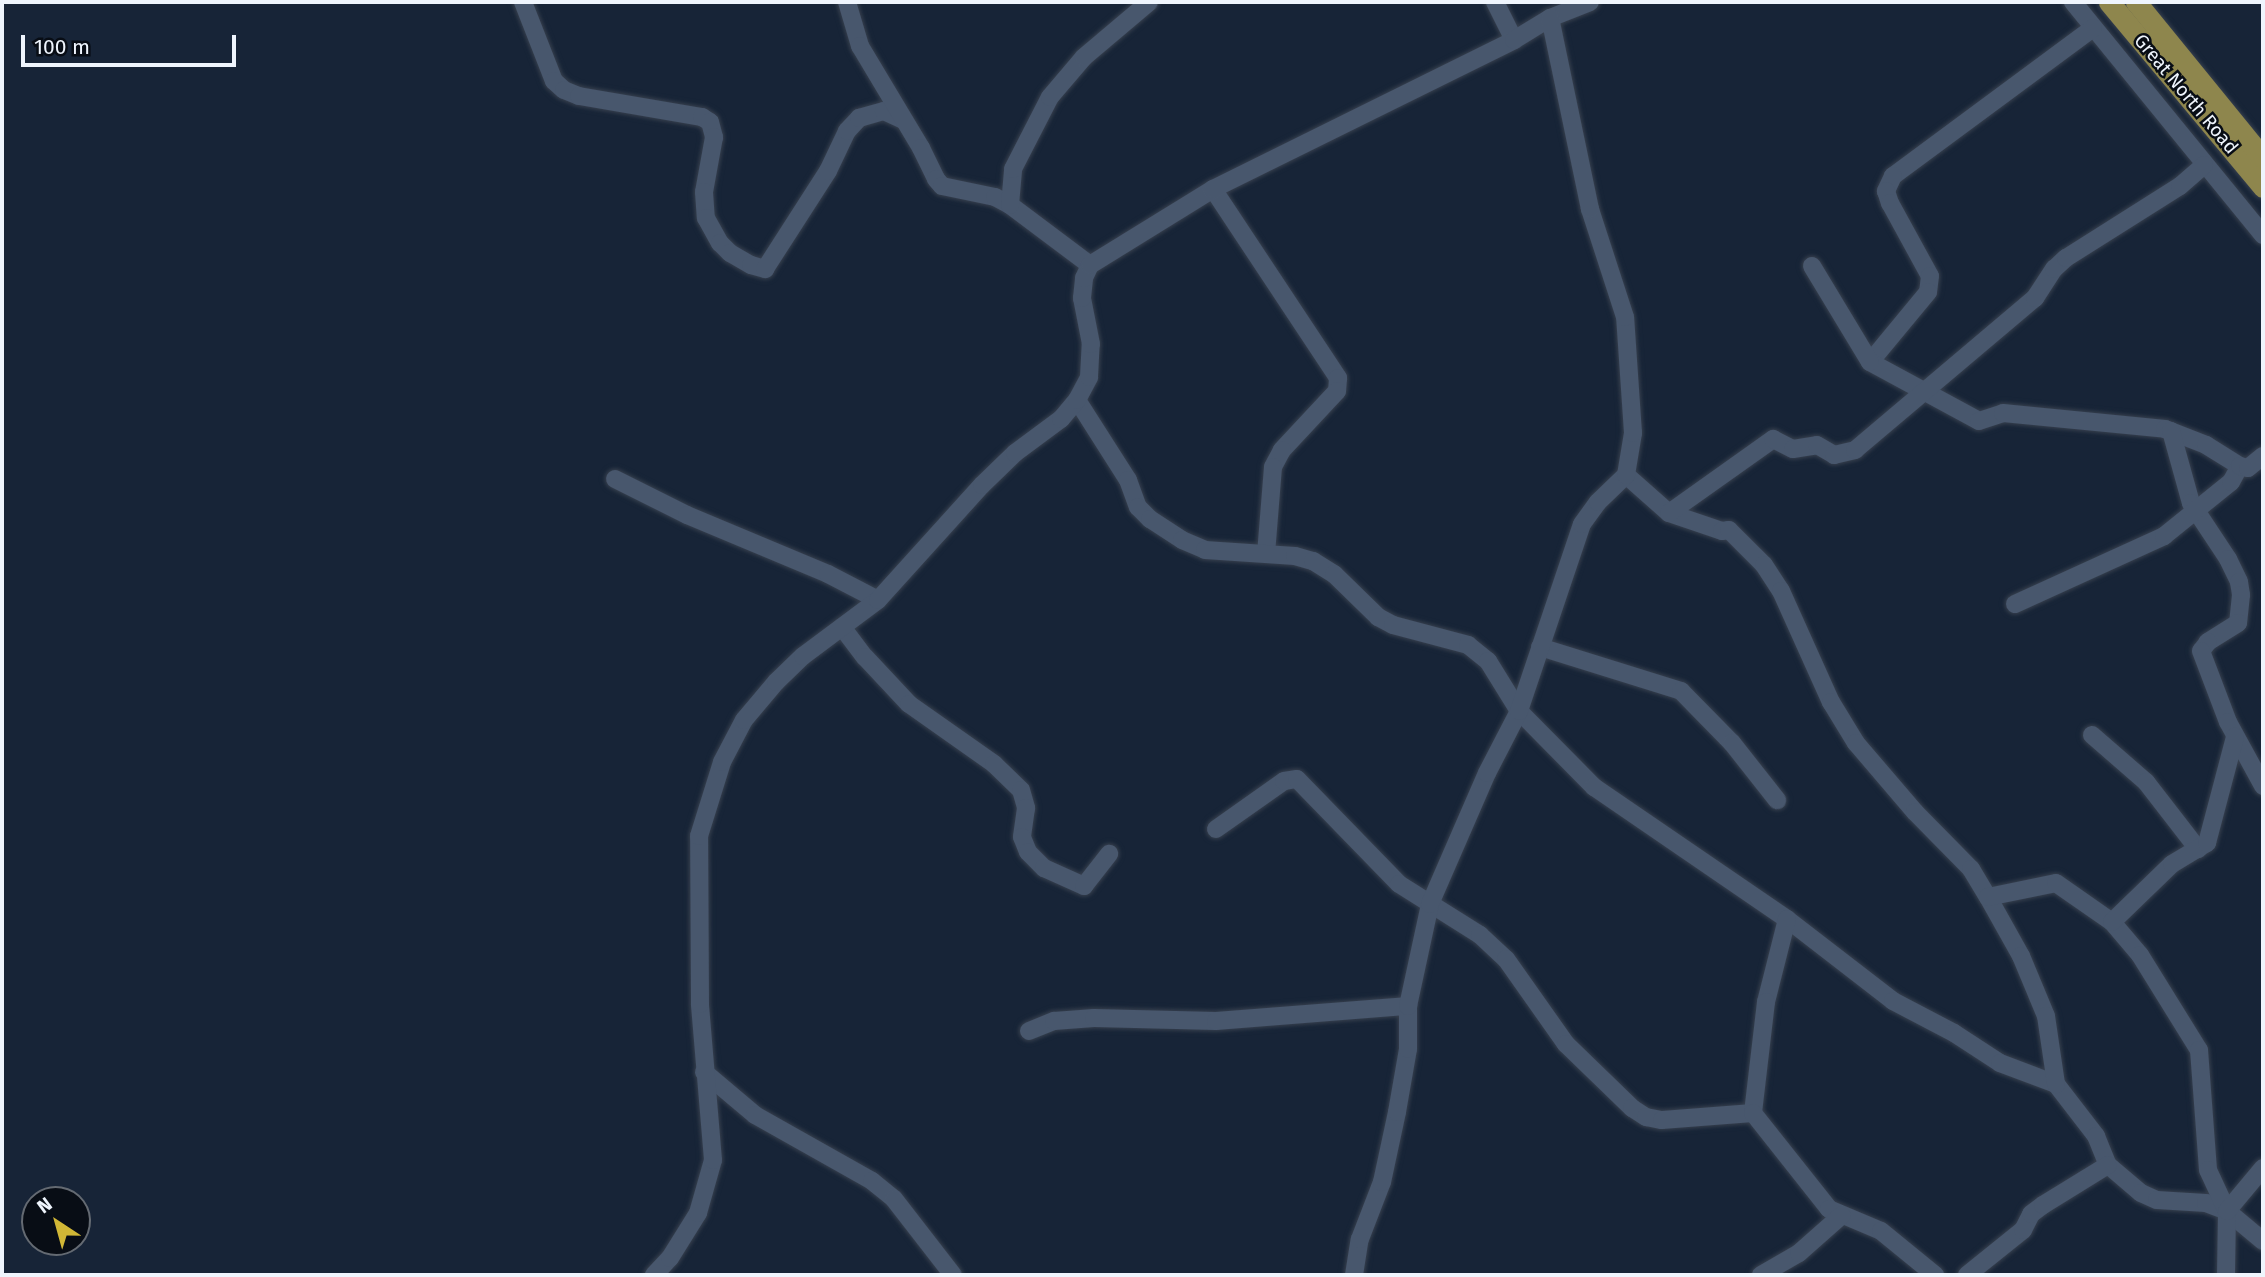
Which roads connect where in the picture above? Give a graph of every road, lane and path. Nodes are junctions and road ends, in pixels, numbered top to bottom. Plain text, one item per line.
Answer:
1 (523, 2) edge
2 (847, 2) edge
3 (1149, 2) edge
4 (1496, 2) edge
5 (1590, 2) edge
6 (2073, 2) edge
7 (2109, 2) edge
8 (2136, 2) edge
9 (1549, 18) junction
10 (2093, 28) junction
11 (1514, 40) junction
12 (904, 120) junction
13 (2263, 158) edge
14 (2204, 165) junction
15 (2263, 187) edge
16 (1213, 189) junction
17 (1010, 205) junction
18 (2263, 235) edge
19 (1090, 265) junction
20 (1812, 266) dead end
21 (1870, 362) junction
22 (1924, 393) junction
23 (1077, 400) junction
24 (2171, 431) junction
25 (2263, 456) edge
26 (2240, 466) junction
27 (1626, 475) junction
28 (615, 479) dead end
29 (2196, 512) junction
30 (1669, 513) junction
31 (1266, 554) junction
32 (878, 600) junction
33 (2015, 604) dead end
34 (842, 627) junction
35 (1540, 647) junction
36 (1519, 711) junction
37 (2092, 735) dead end
38 (2235, 737) junction
39 (2263, 786) edge
40 (1777, 800) dead end
41 (1216, 829) dead end
42 (2198, 849) junction
43 (1110, 854) dead end
44 (1988, 897) junction
45 (1430, 904) junction
46 (1787, 919) junction
47 (2112, 922) junction
48 (1408, 1006) junction
49 (1029, 1031) dead end
50 (704, 1072) junction
51 (2056, 1084) junction
52 (1754, 1113) junction
53 (2108, 1165) junction
54 (2263, 1168) edge
55 (2227, 1211) junction
56 (1842, 1215) junction
57 (2263, 1241) edge
58 (654, 1275) edge
59 (953, 1275) edge
60 (1354, 1275) edge
61 (1761, 1275) edge
62 (1935, 1275) edge
63 (1967, 1275) edge
64 (2226, 1275) edge

1 - 12 street
2 - 12 street
3 - 17 street
4 - 11 street
5 - 9 street
6 - 10 street
7 - 15 main road, Great North Road
8 - 13 main road, Great North Road
9 - 11 street
9 - 27 street
10 - 14 street
10 - 21 street
11 - 16 street
12 - 17 street
14 - 18 street
14 - 22 street
16 - 19 street
16 - 31 street
17 - 19 street
19 - 23 street
20 - 21 street
21 - 22 street
22 - 24 street
22 - 30 street
23 - 31 street
23 - 32 street
24 - 26 street
24 - 29 street
25 - 26 street
26 - 29 street
27 - 30 street
27 - 35 street
28 - 32 street
29 - 33 street
29 - 38 street
30 - 44 street
31 - 36 street
32 - 34 street
34 - 43 street
34 - 50 street
35 - 36 street
35 - 40 street
36 - 45 street
36 - 46 street
37 - 42 street
38 - 39 street
38 - 42 street
41 - 45 street
42 - 47 street
44 - 47 street
44 - 51 street
45 - 48 street
45 - 52 street
46 - 51 street
46 - 52 street
47 - 55 street
48 - 49 street
48 - 60 street
50 - 58 street
50 - 59 street
51 - 53 street
52 - 56 street
53 - 55 street
53 - 63 street
54 - 55 street
55 - 57 street
55 - 64 street
56 - 61 street
56 - 62 street

